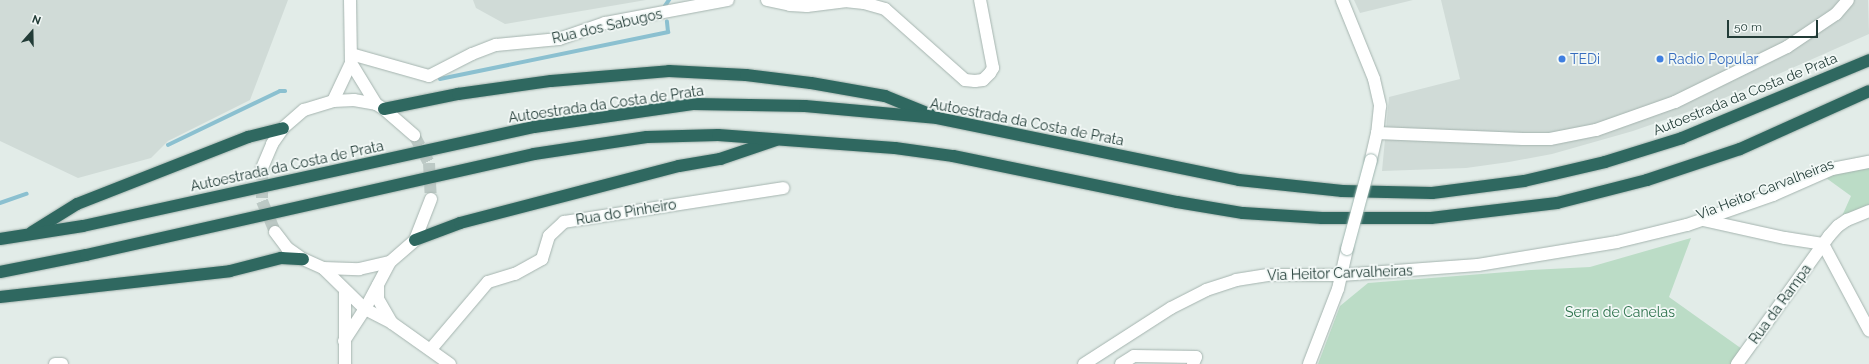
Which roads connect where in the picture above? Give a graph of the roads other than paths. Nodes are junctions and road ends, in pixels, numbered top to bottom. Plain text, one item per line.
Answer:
1 (350, 0) edge
2 (728, 0) edge
3 (767, 0) edge
4 (980, 0) edge
5 (1342, 0) edge
6 (1848, 0) edge
7 (351, 58) junction
8 (1869, 60) edge
9 (1869, 91) edge
10 (333, 100) junction
11 (380, 106) junction
12 (937, 118) junction
13 (283, 128) junction
14 (1377, 133) junction
15 (414, 135) tunnel mouth
16 (782, 138) junction
17 (1869, 156) edge
18 (1869, 162) edge
19 (262, 168) tunnel mouth
20 (783, 188) dead end
21 (431, 199) tunnel mouth
22 (1869, 211) edge
23 (1703, 220) junction
24 (275, 232) tunnel mouth
25 (28, 234) junction
26 (0, 239) edge
27 (415, 240) junction
28 (1617, 242) junction
29 (1823, 244) junction
30 (303, 259) junction
31 (390, 262) junction
32 (323, 268) junction
33 (0, 272) edge
34 (1341, 275) junction
35 (378, 284) junction
36 (345, 292) junction
37 (0, 296) edge
38 (365, 309) junction
39 (392, 323) junction
40 (1869, 330) edge
41 (344, 341) junction
42 (431, 349) junction
43 (55, 364) edge
44 (62, 364) edge
45 (345, 364) edge
46 (450, 364) edge
47 (1084, 364) edge
48 (1121, 364) edge
49 (1193, 364) edge
50 (1309, 364) edge
51 (1737, 364) edge

1 - 7 main road
2 - 7 main road, Rua dos Sabugos
3 - 4 main road
5 - 14 main road
6 - 14 main road
7 - 10 main road
7 - 11 main road
8 - 12 highway, Autoestrada da Costa de Prata
9 - 16 highway
10 - 11 main road
10 - 13 main road
11 - 12 highway
11 - 15 main road
12 - 25 highway, Autoestrada da Costa de Prata
13 - 19 main road
13 - 25 highway
14 - 34 main road, bridge
16 - 27 highway
16 - 33 highway
17 - 28 main road, Via Heitor Carvalheiras
18 - 23 main road, Via Heitor Carvalheiras
20 - 42 main road, Rua do Pinheiro
21 - 27 main road
22 - 29 main road, Rua da Rampa
23 - 28 main road, Via Heitor Carvalheiras
23 - 29 main road
24 - 30 main road
25 - 26 highway, Autoestrada da Costa de Prata
27 - 31 main road
28 - 34 main road, Via Heitor Carvalheiras
29 - 40 main road
29 - 51 main road, Rua da Rampa
30 - 32 main road
30 - 37 highway
31 - 32 main road
31 - 35 main road
32 - 36 main road
34 - 47 main road, Via Heitor Carvalheiras
34 - 50 main road
35 - 38 main road
35 - 39 main road
36 - 38 main road
36 - 41 main road
38 - 39 main road
38 - 41 main road
39 - 42 main road
41 - 45 main road
42 - 46 main road
43 - 44 main road
48 - 49 main road

